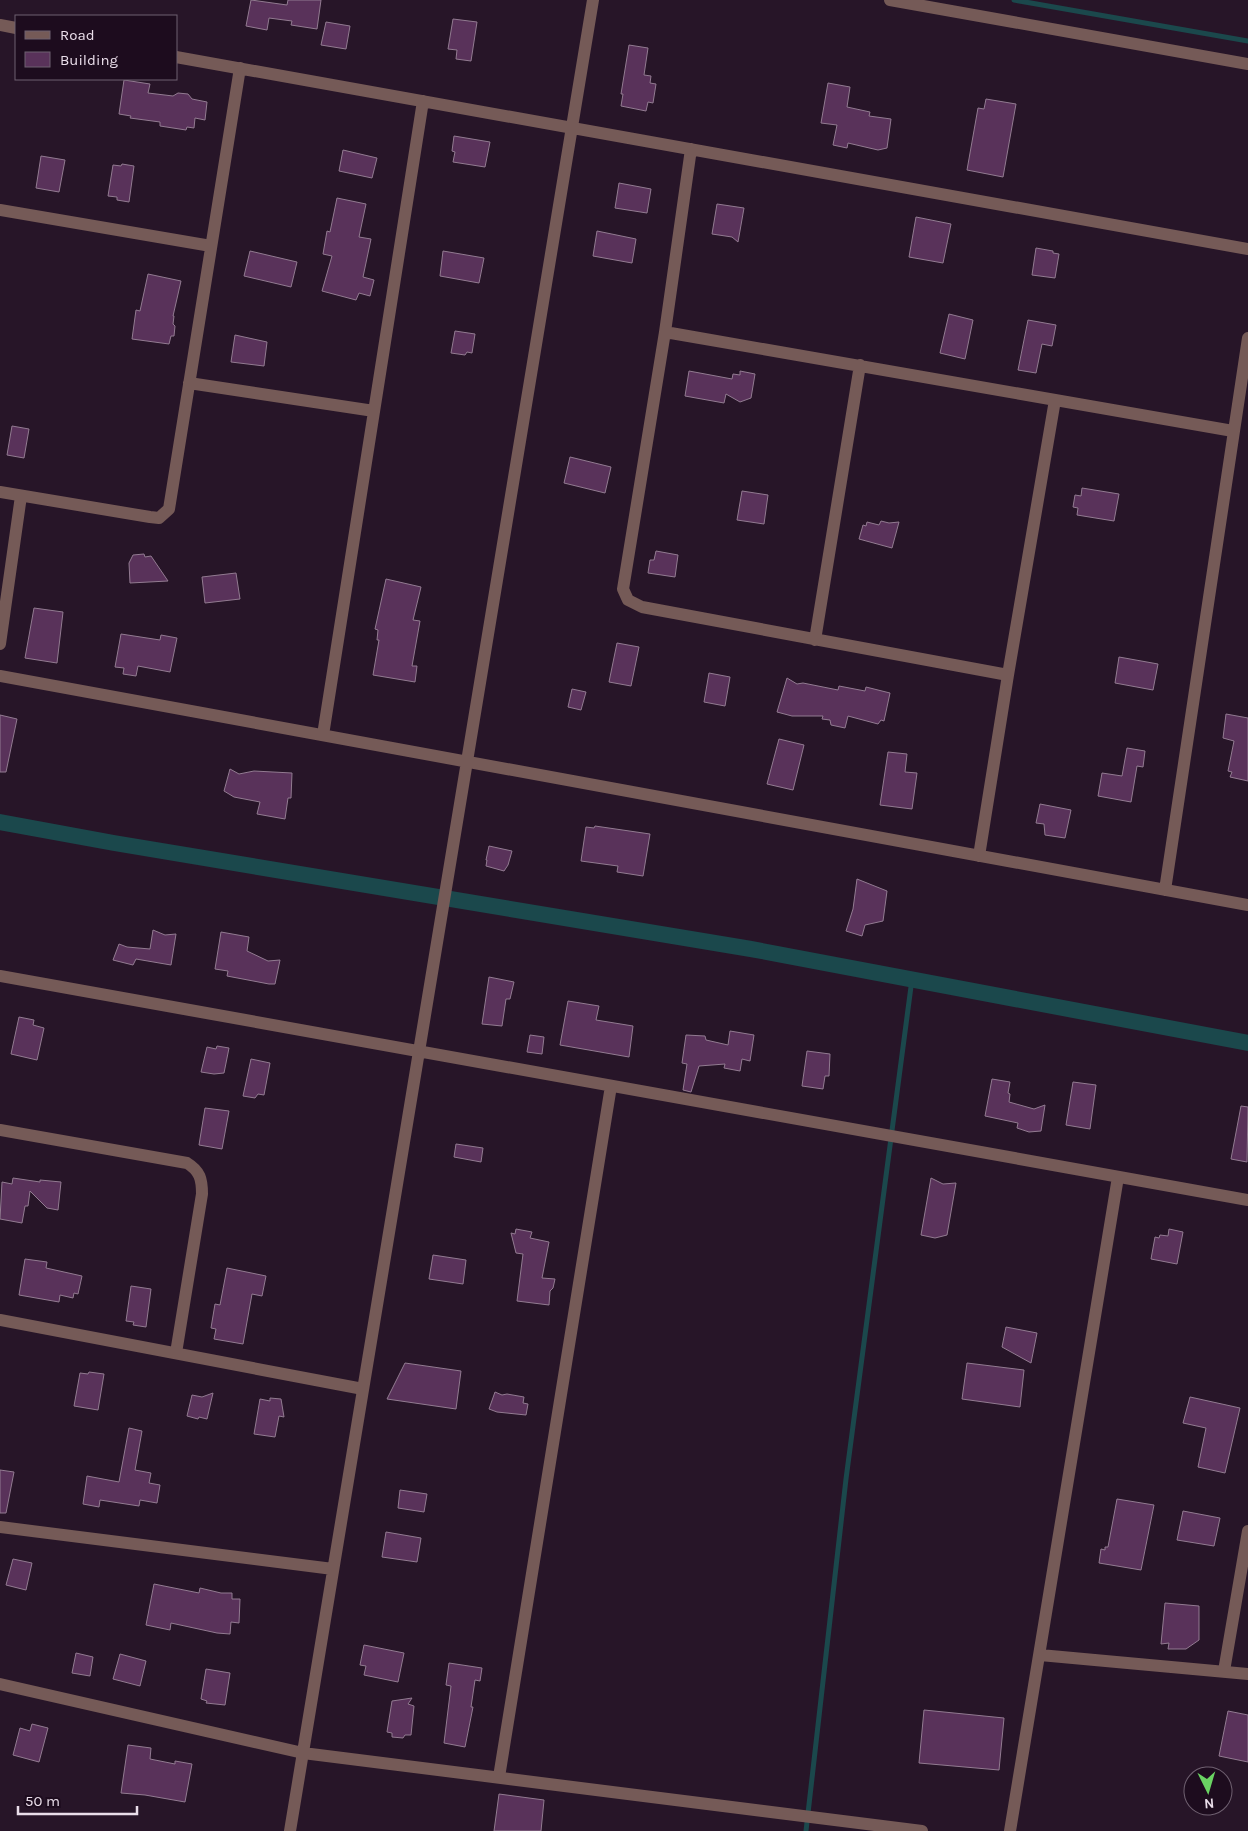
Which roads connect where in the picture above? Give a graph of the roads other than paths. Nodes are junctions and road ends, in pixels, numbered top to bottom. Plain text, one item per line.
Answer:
1 (593, 0) edge
2 (890, 0) edge
3 (0, 25) edge
4 (15, 28) edge
5 (178, 57) edge
6 (1248, 64) edge
7 (240, 68) junction
8 (423, 101) junction
9 (572, 128) junction
10 (691, 149) junction
11 (0, 210) edge
12 (211, 246) junction
13 (1248, 249) edge
14 (665, 332) junction
15 (1248, 338) edge
16 (860, 366) junction
17 (189, 383) junction
18 (1055, 400) junction
19 (374, 411) junction
20 (1233, 431) junction
21 (0, 492) edge
22 (21, 496) junction
23 (815, 640) junction
24 (0, 644) edge
25 (1008, 675) junction
26 (0, 676) edge
27 (324, 735) junction
28 (467, 762) junction
29 (979, 856) junction
30 (1165, 890) junction
31 (1248, 905) edge
32 (0, 976) edge
33 (421, 1051) junction
34 (611, 1086) junction
35 (0, 1130) edge
36 (1118, 1177) junction
37 (1248, 1200) edge
38 (0, 1320) edge
39 (176, 1353) junction
40 (363, 1389) junction
41 (0, 1527) edge
42 (1248, 1531) edge
43 (334, 1570) junction
44 (1040, 1655) junction
45 (1224, 1671) junction
46 (1248, 1674) edge
47 (0, 1684) edge
48 (303, 1753) junction
49 (499, 1777) junction
50 (290, 1831) edge
51 (922, 1831) edge
52 (1010, 1831) edge

1 - 9 street
2 - 6 street
3 - 4 street
5 - 7 street
7 - 8 street
7 - 12 street
8 - 9 street
8 - 19 street
9 - 10 street
9 - 28 street
10 - 13 street
10 - 14 street
11 - 12 street
12 - 17 street
14 - 16 street
14 - 23 street
15 - 20 street
16 - 18 street
16 - 23 street
17 - 19 street
17 - 22 street
18 - 20 street
18 - 25 street
19 - 27 street
20 - 30 street
21 - 22 street
22 - 24 street
23 - 25 street
25 - 29 street
26 - 27 street
27 - 28 street
28 - 29 street
28 - 33 street
29 - 30 street
30 - 31 street
32 - 33 street
33 - 34 street
33 - 40 street
34 - 36 street
34 - 49 street
35 - 39 street
36 - 37 street
36 - 44 street
38 - 39 street
39 - 40 street
40 - 43 street
41 - 43 street
42 - 45 street
43 - 48 street
44 - 45 street
44 - 52 street
45 - 46 street
47 - 48 street
48 - 49 street
48 - 50 street
49 - 51 street

